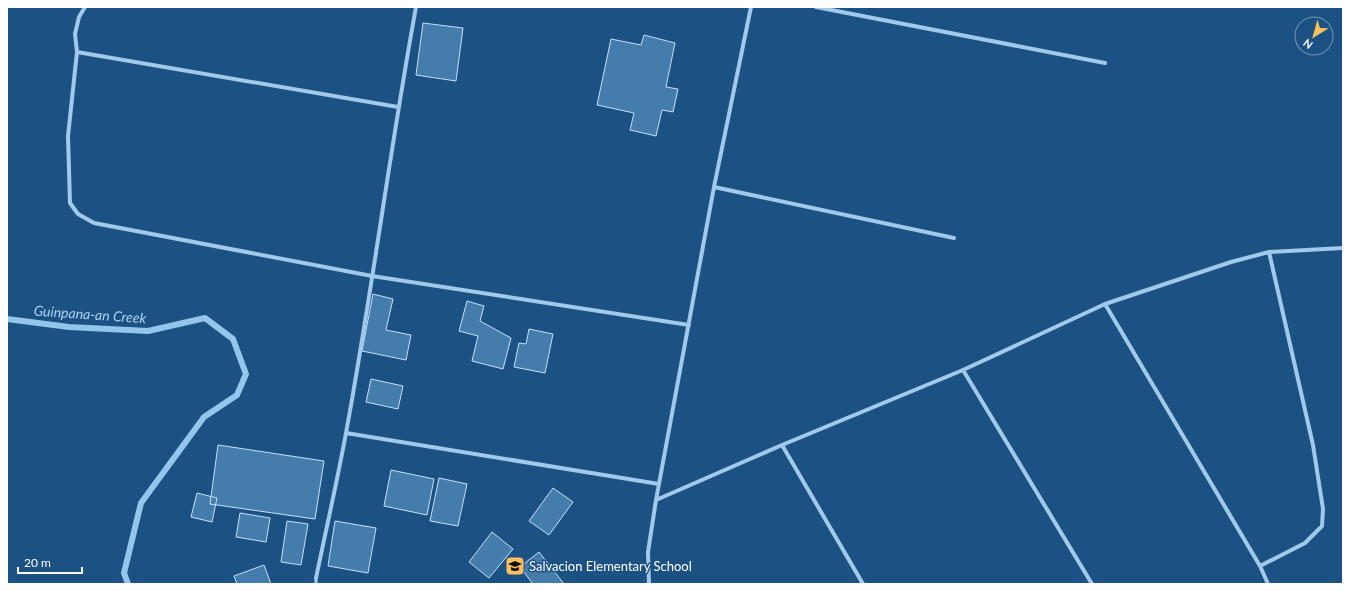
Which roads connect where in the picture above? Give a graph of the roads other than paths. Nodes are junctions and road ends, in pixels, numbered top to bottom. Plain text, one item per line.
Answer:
1 (85, 7) edge
2 (416, 7) edge
3 (744, 7) edge
4 (816, 7) edge
5 (750, 8) edge
6 (77, 52) junction
7 (1105, 63) dead end
8 (398, 107) junction
9 (714, 187) junction
10 (954, 238) dead end
11 (1343, 248) edge
12 (1269, 252) junction
13 (372, 276) junction
14 (1105, 304) junction
15 (689, 325) junction
16 (963, 370) junction
17 (346, 433) junction
18 (782, 445) junction
19 (659, 484) junction
20 (656, 500) junction
21 (1260, 566) junction
22 (316, 578) joint
23 (316, 584) edge
24 (649, 584) edge
25 (863, 584) edge
26 (1092, 584) edge
27 (1268, 584) edge

1 - 6 street
2 - 8 street
3 - 5 street
4 - 7 street
5 - 9 street
6 - 8 street
6 - 13 street
8 - 13 street
9 - 10 street
9 - 15 street
11 - 12 street
12 - 14 street
12 - 21 street
13 - 15 street
13 - 17 street
14 - 16 street
14 - 21 street
15 - 19 street
16 - 18 street
16 - 26 street
17 - 19 street
17 - 22 street
18 - 20 street
18 - 25 street
19 - 20 street
20 - 24 street
21 - 27 street
22 - 23 lane

